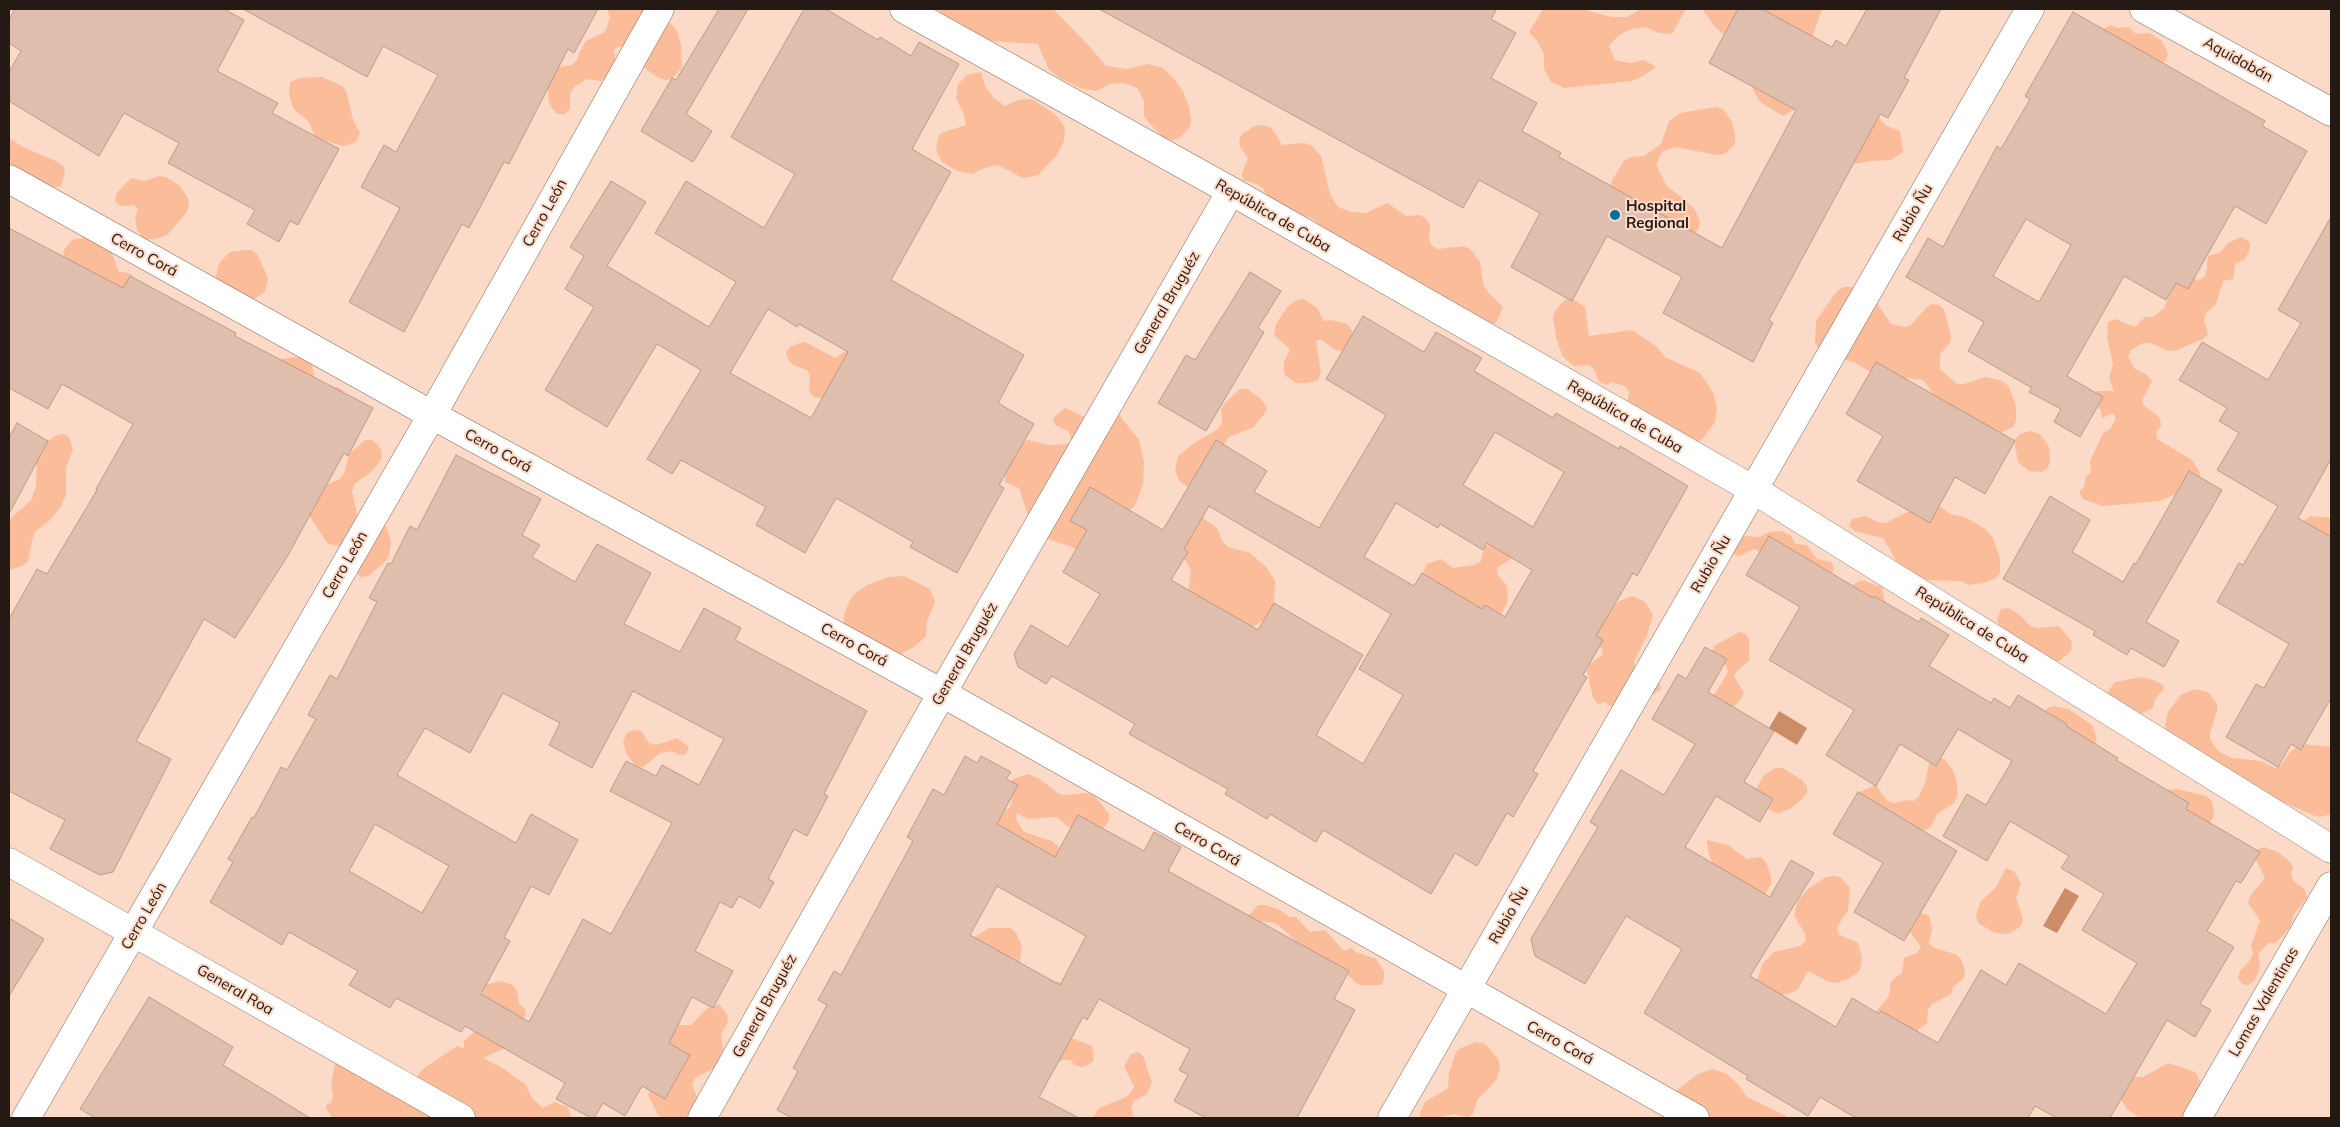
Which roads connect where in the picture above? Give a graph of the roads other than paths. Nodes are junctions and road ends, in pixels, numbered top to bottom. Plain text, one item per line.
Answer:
1 (660, 9) edge
2 (904, 9) edge
3 (2030, 9) edge
4 (2144, 9) edge
5 (2331, 112) edge
6 (9, 179) edge
7 (1231, 192) junction
8 (432, 415) junction
9 (1754, 490) junction
10 (942, 693) junction
11 (2331, 848) edge
12 (9, 862) edge
13 (2331, 886) edge
14 (134, 933) junction
15 (1466, 990) junction
16 (26, 1118) edge
17 (461, 1118) edge
18 (702, 1118) edge
19 (1392, 1118) edge
20 (1695, 1118) edge
21 (2197, 1118) edge

1 - 8 street, Cerro León
2 - 7 street, República de Cuba
3 - 9 street, Rubio Ñu
4 - 5 street, Aquidabán
6 - 8 street, Cerro Corá
7 - 9 street, República de Cuba
7 - 10 street, General Bruguéz
8 - 10 street, Cerro Corá
8 - 14 street, Cerro León
9 - 11 street, República de Cuba
9 - 15 street, Rubio Ñu
10 - 15 street, Cerro Corá
10 - 18 street, General Bruguéz
12 - 14 street, General Roa
13 - 21 street, Lomas Valentinas
14 - 16 street, Cerro León
14 - 17 street, General Roa
15 - 19 street, Rubio Ñu
15 - 20 street, Cerro Corá

